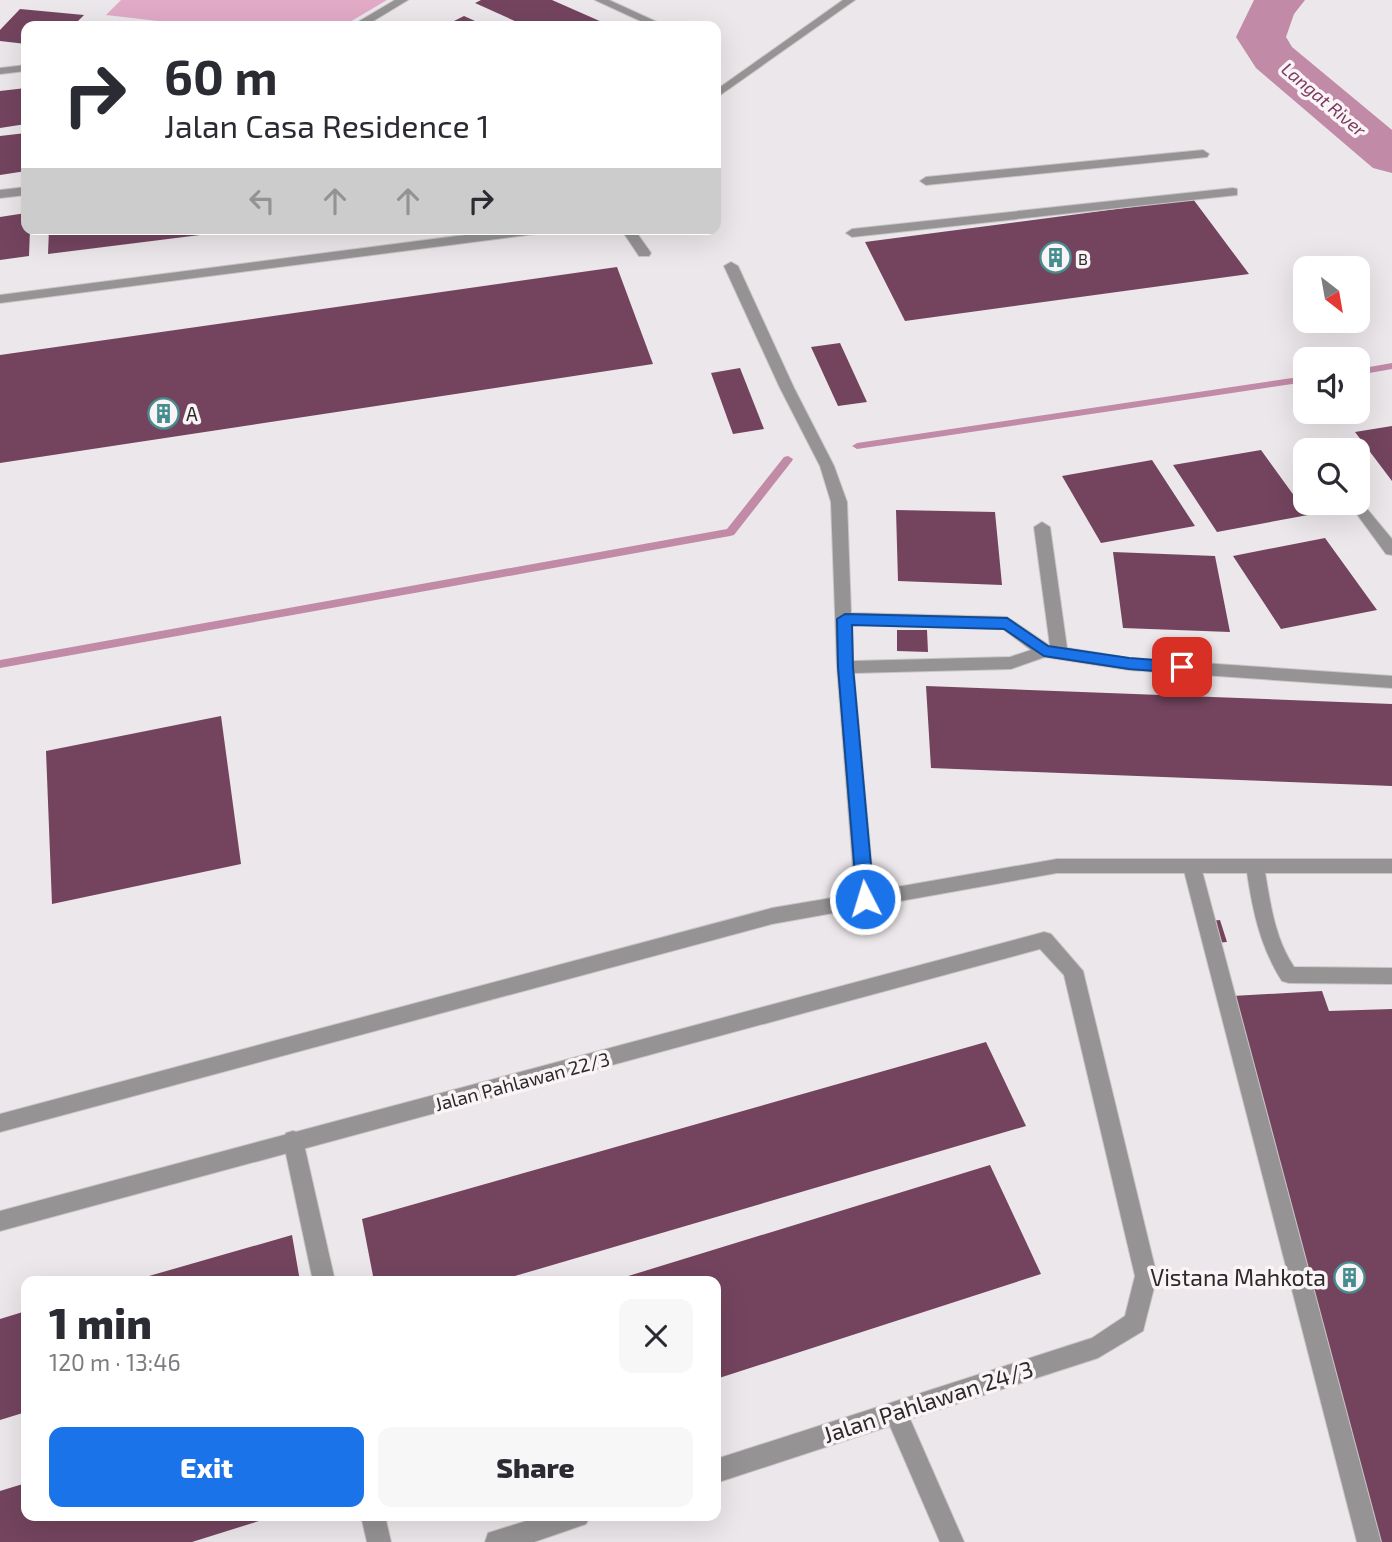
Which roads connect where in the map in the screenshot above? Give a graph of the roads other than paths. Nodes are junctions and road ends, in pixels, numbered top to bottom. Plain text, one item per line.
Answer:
1 (403, 0) edge
2 (600, 0) edge
3 (850, 0) edge
4 (366, 21) edge
5 (649, 21) edge
6 (21, 69) edge
7 (0, 71) edge
8 (721, 91) edge
9 (1203, 154) dead end
10 (926, 181) dead end
11 (21, 192) edge
12 (1233, 192) dead end
13 (0, 194) edge
14 (852, 233) dead end
15 (496, 235) edge
16 (631, 235) edge
17 (644, 253) dead end
18 (731, 265) dead end
19 (0, 299) edge
20 (1365, 515) edge
21 (1042, 527) dead end
22 (1392, 550) edge
23 (845, 619) junction
24 (1052, 652) junction
25 (845, 667) junction
26 (1392, 682) edge
27 (1255, 866) junction
28 (1392, 866) edge
29 (1192, 867) junction
30 (865, 899) junction
31 (1392, 976) edge
32 (0, 1123) edge
33 (293, 1140) junction
34 (0, 1221) edge
35 (323, 1276) edge
36 (1135, 1322) joint
37 (895, 1411) junction
38 (721, 1469) edge
39 (374, 1521) edge
40 (562, 1521) edge
41 (379, 1542) edge
42 (497, 1542) edge
43 (951, 1542) edge
44 (1369, 1542) edge

1 - 4 street
2 - 5 street
3 - 8 street
6 - 7 street
9 - 10 street
11 - 13 street
12 - 14 street
15 - 19 street
16 - 17 street
18 - 23 street
20 - 22 street
21 - 24 street
23 - 24 street
23 - 25 street
24 - 25 street
24 - 26 street
25 - 30 street
27 - 28 street
27 - 29 street
27 - 31 street
29 - 30 street
29 - 44 street
30 - 32 street
33 - 34 street, Jalan Pahlawan 22/3
33 - 35 street
33 - 36 street, Jalan Pahlawan 22/3
36 - 37 street, Jalan Pahlawan 24/3
37 - 38 street, Jalan Pahlawan 24/3
37 - 43 street
39 - 41 street
40 - 42 street

